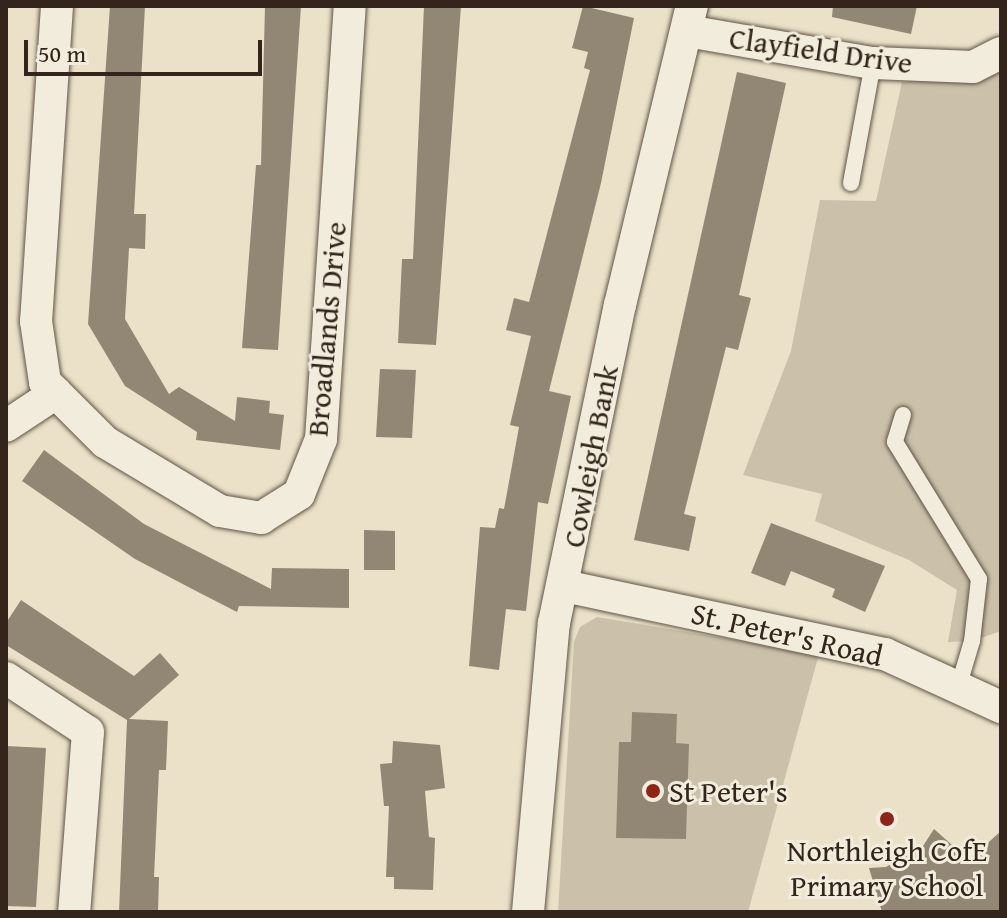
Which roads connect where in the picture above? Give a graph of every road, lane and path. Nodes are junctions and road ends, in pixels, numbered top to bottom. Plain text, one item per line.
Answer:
1 (57, 6) edge
2 (350, 6) edge
3 (690, 18) edge
4 (1001, 53) edge
5 (873, 63) junction
6 (851, 183) dead end
7 (56, 393) junction
8 (903, 415) dead end
9 (6, 426) edge
10 (564, 586) junction
11 (6, 678) edge
12 (958, 688) junction
13 (1001, 707) edge
14 (74, 912) edge
15 (528, 912) edge

1 - 7 street, Broadlands Drive
2 - 7 street, Broadlands Drive
3 - 5 street, Clayfield Drive
3 - 10 street, Cowleigh Bank
4 - 5 street, Clayfield Drive
5 - 6 lane
7 - 9 street
8 - 12 lane
10 - 12 street, St. Peter's Road
10 - 15 street, Cowleigh Bank
11 - 14 street
12 - 13 street, St. Peter's Road

